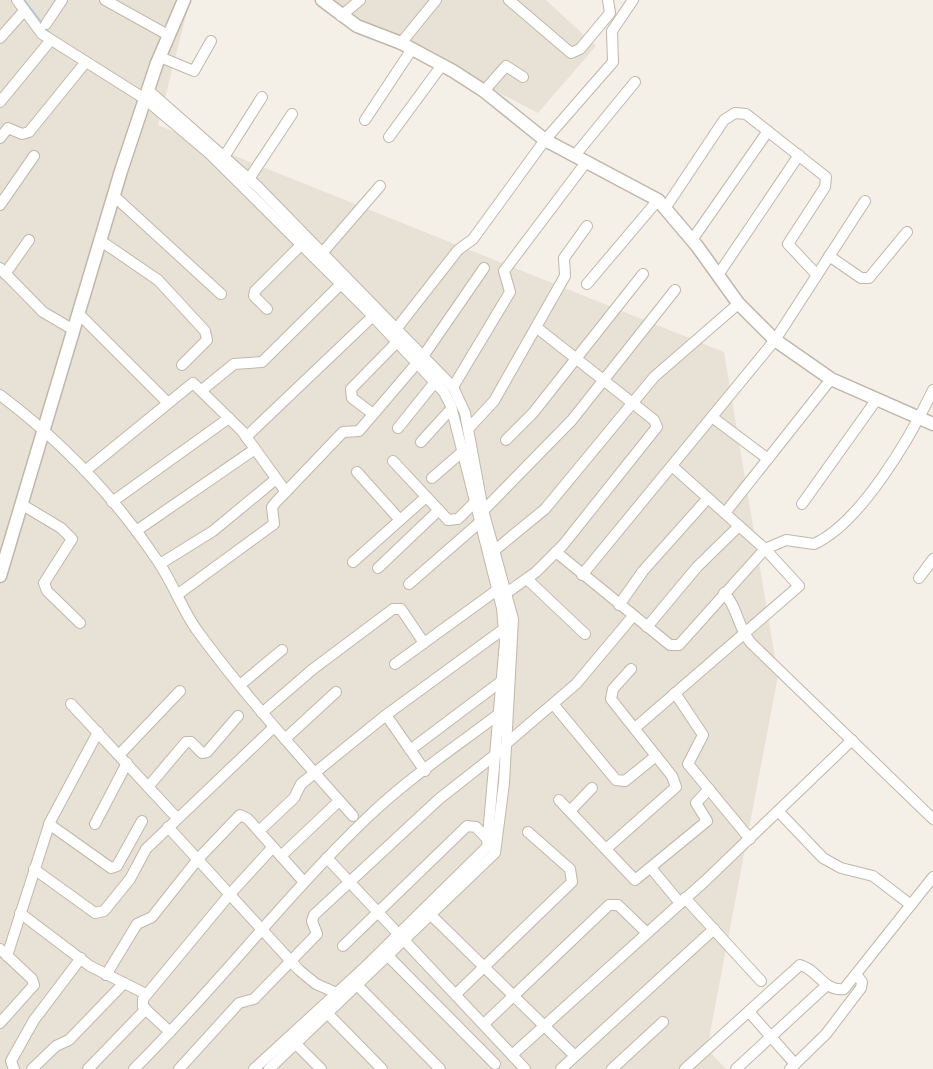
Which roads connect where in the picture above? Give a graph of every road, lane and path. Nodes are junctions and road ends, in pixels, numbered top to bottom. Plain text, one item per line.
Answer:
1 (17, 0) edge
2 (62, 0) edge
3 (105, 0) edge
4 (184, 0) edge
5 (322, 0) edge
6 (360, 0) edge
7 (436, 0) edge
8 (509, 0) edge
9 (608, 0) edge
10 (633, 0) edge
11 (24, 11) junction
12 (341, 16) junction
13 (47, 24) dead end
14 (168, 35) junction
15 (0, 38) edge
16 (50, 41) junction
17 (211, 41) dead end
18 (407, 46) junction
19 (160, 57) junction
20 (85, 63) junction
21 (442, 65) junction
22 (523, 77) dead end
23 (635, 82) dead end
24 (484, 91) junction
25 (146, 94) junction
26 (262, 97) dead end
27 (0, 102) edge
28 (292, 114) dead end
29 (365, 120) dead end
30 (768, 131) junction
31 (389, 137) dead end
32 (0, 138) edge
33 (545, 140) junction
34 (799, 155) junction
35 (34, 156) dead end
36 (224, 157) junction
37 (582, 158) junction
38 (249, 179) junction
39 (380, 186) dead end
40 (114, 196) junction
41 (865, 201) dead end
42 (662, 204) junction
43 (0, 205) edge
44 (587, 226) dead end
45 (907, 232) dead end
46 (29, 240) dead end
47 (692, 240) junction
48 (101, 241) junction
49 (302, 244) junction
50 (323, 252) junction
51 (829, 256) junction
52 (484, 268) dead end
53 (3, 271) edge
54 (643, 274) dead end
55 (718, 275) junction
56 (817, 275) junction
57 (341, 284) junction
58 (587, 284) dead end
59 (675, 290) dead end
60 (221, 294) dead end
61 (738, 304) junction
62 (267, 309) dead end
63 (78, 313) junction
64 (373, 316) junction
65 (536, 327) junction
66 (397, 328) junction
67 (72, 329) junction
68 (775, 340) junction
69 (397, 342) junction
70 (421, 359) junction
71 (576, 359) junction
72 (182, 365) dead end
73 (831, 379) junction
74 (435, 382) junction
75 (602, 382) junction
76 (453, 387) junction
77 (202, 390) junction
78 (933, 390) edge
79 (0, 395) edge
80 (877, 399) junction
81 (167, 402) junction
82 (631, 403) junction
83 (452, 409) junction
84 (373, 414) junction
85 (712, 417) junction
86 (229, 418) junction
87 (919, 418) junction
88 (933, 424) edge
89 (43, 428) junction
90 (398, 428) dead end
91 (468, 429) junction
92 (246, 437) junction
93 (506, 440) dead end
94 (421, 442) dead end
95 (255, 449) junction
96 (462, 452) junction
97 (768, 458) junction
98 (393, 461) dead end
99 (672, 466) junction
100 (85, 471) junction
101 (357, 472) dead end
102 (432, 478) dead end
103 (276, 479) junction
104 (286, 492) junction
105 (426, 497) junction
106 (708, 498) junction
107 (112, 502) junction
108 (474, 503) junction
109 (21, 504) junction
110 (802, 504) dead end
111 (439, 510) junction
112 (484, 511) junction
113 (725, 513) junction
114 (400, 520) junction
115 (479, 523) junction
116 (739, 526) junction
117 (136, 531) junction
118 (765, 549) junction
119 (495, 550) junction
120 (556, 552) junction
121 (353, 562) dead end
122 (160, 564) junction
123 (931, 565) edge
124 (378, 568) dead end
125 (582, 575) junction
126 (0, 576) edge
127 (919, 578) dead end
128 (527, 579) junction
129 (409, 584) dead end
130 (503, 591) junction
131 (724, 593) junction
132 (177, 594) junction
133 (619, 605) junction
134 (633, 616) junction
135 (80, 623) dead end
136 (647, 627) junction
137 (505, 628) junction
138 (585, 634) dead end
139 (744, 635) junction
140 (425, 643) junction
141 (282, 650) dead end
142 (395, 664) dead end
143 (631, 668) dead end
144 (503, 680) junction
145 (240, 685) junction
146 (180, 691) dead end
147 (336, 692) dead end
148 (674, 693) junction
149 (71, 704) dead end
150 (554, 705) junction
151 (262, 713) junction
152 (500, 713) junction
153 (386, 715) junction
154 (238, 716) dead end
155 (274, 727) junction
156 (635, 728) junction
157 (98, 732) junction
158 (285, 739) junction
159 (852, 740) junction
160 (503, 748) junction
161 (410, 750) junction
162 (119, 755) junction
163 (656, 756) junction
164 (127, 763) junction
165 (425, 771) junction
166 (315, 773) junction
167 (148, 787) junction
168 (592, 788) dead end
169 (709, 789) junction
170 (559, 800) dead end
171 (340, 801) junction
172 (570, 811) junction
173 (779, 812) junction
174 (353, 816) dead end
175 (177, 818) junction
176 (933, 819) edge
177 (142, 821) dead end
178 (50, 824) junction
179 (95, 824) dead end
180 (168, 827) junction
181 (259, 831) junction
182 (528, 832) dead end
183 (750, 839) junction
184 (489, 841) junction
185 (273, 847) junction
186 (606, 849) junction
187 (281, 856) junction
188 (327, 858) junction
189 (198, 859) junction
190 (651, 868) junction
191 (34, 869) junction
192 (933, 877) edge
193 (304, 882) junction
194 (351, 884) junction
195 (230, 894) junction
196 (683, 900) junction
197 (911, 905) junction
198 (20, 913) junction
199 (378, 915) junction
200 (432, 916) junction
201 (261, 929) junction
202 (714, 929) junction
203 (646, 932) junction
204 (401, 939) junction
205 (343, 946) dead end
206 (2, 953) edge
207 (389, 957) junction
208 (81, 958) junction
209 (291, 961) junction
210 (484, 967) junction
211 (856, 974) junction
212 (106, 975) junction
213 (761, 981) dead end
214 (124, 983) junction
215 (827, 985) junction
216 (358, 986) junction
217 (146, 994) junction
218 (456, 994) junction
219 (341, 995) junction
220 (514, 996) junction
221 (146, 1009) junction
222 (750, 1013) junction
223 (328, 1014) junction
224 (663, 1022) dead end
225 (0, 1023) edge
226 (484, 1024) junction
227 (544, 1026) junction
228 (170, 1032) junction
229 (773, 1037) junction
230 (296, 1044) junction
231 (512, 1055) junction
232 (575, 1056) junction
233 (495, 1064) dead end
234 (792, 1066) edge
235 (14, 1069) edge
236 (32, 1069) edge
237 (88, 1069) edge
238 (134, 1069) edge
239 (179, 1069) edge
240 (254, 1069) edge
241 (269, 1069) edge
242 (321, 1069) edge
243 (382, 1069) edge
244 (440, 1069) edge
245 (525, 1069) edge
246 (561, 1069) edge
247 (612, 1069) edge
248 (685, 1069) edge
249 (736, 1069) edge

1 - 11 street
2 - 13 street
3 - 14 street
4 - 14 street
5 - 12 street
6 - 12 street
7 - 18 street
8 - 9 street
10 - 33 street
11 - 15 street
11 - 16 street
12 - 18 street
14 - 19 street
16 - 20 street
16 - 27 street
17 - 19 street
18 - 21 street
18 - 29 street
19 - 25 street
20 - 25 street
20 - 32 street
21 - 24 street
21 - 31 street
22 - 24 street
23 - 37 street
24 - 33 street
25 - 36 street
25 - 40 street
25 - 49 street
26 - 36 street
28 - 38 street
30 - 34 street
30 - 42 street
30 - 47 street
33 - 37 street
33 - 66 street
34 - 55 street
34 - 56 street
35 - 43 street
36 - 38 street
37 - 42 street
37 - 76 street
38 - 50 street
39 - 50 street
40 - 48 street
40 - 60 street
41 - 51 street
42 - 47 street
42 - 58 street
44 - 65 street
45 - 51 street
46 - 53 street
47 - 55 street
48 - 63 street
48 - 72 street
49 - 57 street
49 - 62 street
50 - 66 street
51 - 56 street
52 - 70 street
53 - 67 street
54 - 71 street
55 - 61 street
56 - 68 street
57 - 64 street
57 - 77 street
59 - 75 street
61 - 68 street
61 - 82 street
63 - 67 street
63 - 81 street
64 - 69 street
64 - 92 street
65 - 71 street
65 - 91 street
66 - 70 street
67 - 89 street
68 - 73 street
68 - 85 street
69 - 70 street
69 - 84 street
70 - 74 street
70 - 76 street
70 - 84 street
71 - 75 street
71 - 93 street
73 - 80 street
73 - 97 street
74 - 83 street
74 - 90 street
75 - 82 street
75 - 112 street
76 - 91 street
77 - 81 street
77 - 86 street
78 - 87 street
79 - 89 street
80 - 87 street
80 - 110 street
81 - 100 street
82 - 119 street
82 - 120 street
83 - 94 street
83 - 96 street
84 - 104 street
85 - 97 street
85 - 99 street
86 - 92 street
86 - 107 street
87 - 88 street
87 - 118 street
89 - 100 street
89 - 109 street
91 - 112 street
92 - 95 street
95 - 103 street
95 - 117 street
96 - 102 street
96 - 108 street
97 - 113 street
98 - 105 street
99 - 106 street
99 - 125 street
100 - 107 street
101 - 114 street
103 - 104 street
103 - 122 street
104 - 132 street
105 - 111 street
105 - 114 street
106 - 113 street
106 - 133 street
107 - 117 street
108 - 111 street
108 - 115 street
109 - 126 street
109 - 135 street
111 - 124 street
112 - 119 street
113 - 116 street
114 - 121 street
115 - 129 street
115 - 130 street
116 - 118 street
116 - 136 street
117 - 122 street
118 - 131 street
118 - 139 street
119 - 130 street
120 - 125 street
120 - 128 street
122 - 132 street
123 - 127 street
125 - 133 street
128 - 130 street
128 - 138 street
130 - 137 street
130 - 140 street
130 - 160 street
131 - 136 street
131 - 139 street
132 - 145 street
133 - 134 street
134 - 136 street
134 - 150 street
137 - 144 street
137 - 153 street
139 - 148 street
139 - 159 street
140 - 142 street
140 - 151 street
141 - 145 street
143 - 156 street
144 - 152 street
144 - 161 street
145 - 151 street
146 - 162 street
147 - 158 street
148 - 156 street
148 - 169 street
149 - 157 street
150 - 160 street
150 - 163 street
151 - 155 street
152 - 160 street
152 - 165 street
153 - 161 street
153 - 166 street
154 - 167 street
155 - 158 street
155 - 175 street
156 - 163 street
157 - 162 street
157 - 178 street
158 - 166 street
159 - 173 street
159 - 176 street
160 - 184 street
160 - 194 street
160 - 200 street
161 - 165 street
162 - 164 street
163 - 186 street
164 - 167 street
164 - 179 street
165 - 188 street
166 - 171 street
166 - 181 street
167 - 175 street
168 - 172 street
169 - 183 street
169 - 190 street
170 - 172 street
171 - 174 street
171 - 187 street
172 - 186 street
173 - 183 street
173 - 197 street
175 - 180 street
177 - 178 street
178 - 191 street
180 - 189 street
180 - 191 street
181 - 185 street
181 - 189 street
182 - 210 street
183 - 196 street
184 - 199 street
184 - 204 street
185 - 187 street
185 - 195 street
186 - 190 street
187 - 193 street
188 - 193 street
188 - 194 street
189 - 195 street
189 - 212 street
190 - 196 street
191 - 198 street
192 - 197 street
193 - 201 street
194 - 199 street
194 - 209 street
195 - 201 street
195 - 217 street
196 - 202 street
196 - 203 street
197 - 211 street
198 - 206 street
198 - 208 street
199 - 204 street
199 - 205 street
200 - 204 street
200 - 210 street
201 - 209 street
201 - 228 street
202 - 213 street
202 - 232 street
203 - 220 street
203 - 227 street
204 - 207 street
204 - 218 street
204 - 219 street
206 - 225 street
207 - 216 street
207 - 233 street
208 - 212 street
208 - 235 street
209 - 219 street
209 - 239 street
210 - 218 street
210 - 220 street
211 - 215 street
211 - 234 street
212 - 214 street
214 - 217 street
214 - 236 street
215 - 222 street
215 - 229 street
216 - 219 street
216 - 244 street
217 - 221 street
218 - 226 street
219 - 223 street
219 - 240 street
220 - 226 street
220 - 227 street
221 - 228 street
221 - 237 street
222 - 229 street
222 - 248 street
223 - 230 street
223 - 243 street
224 - 247 street
226 - 231 street
227 - 231 street
227 - 232 street
228 - 238 street
229 - 234 street
229 - 249 street
230 - 241 street
230 - 242 street
231 - 245 street
232 - 246 street

